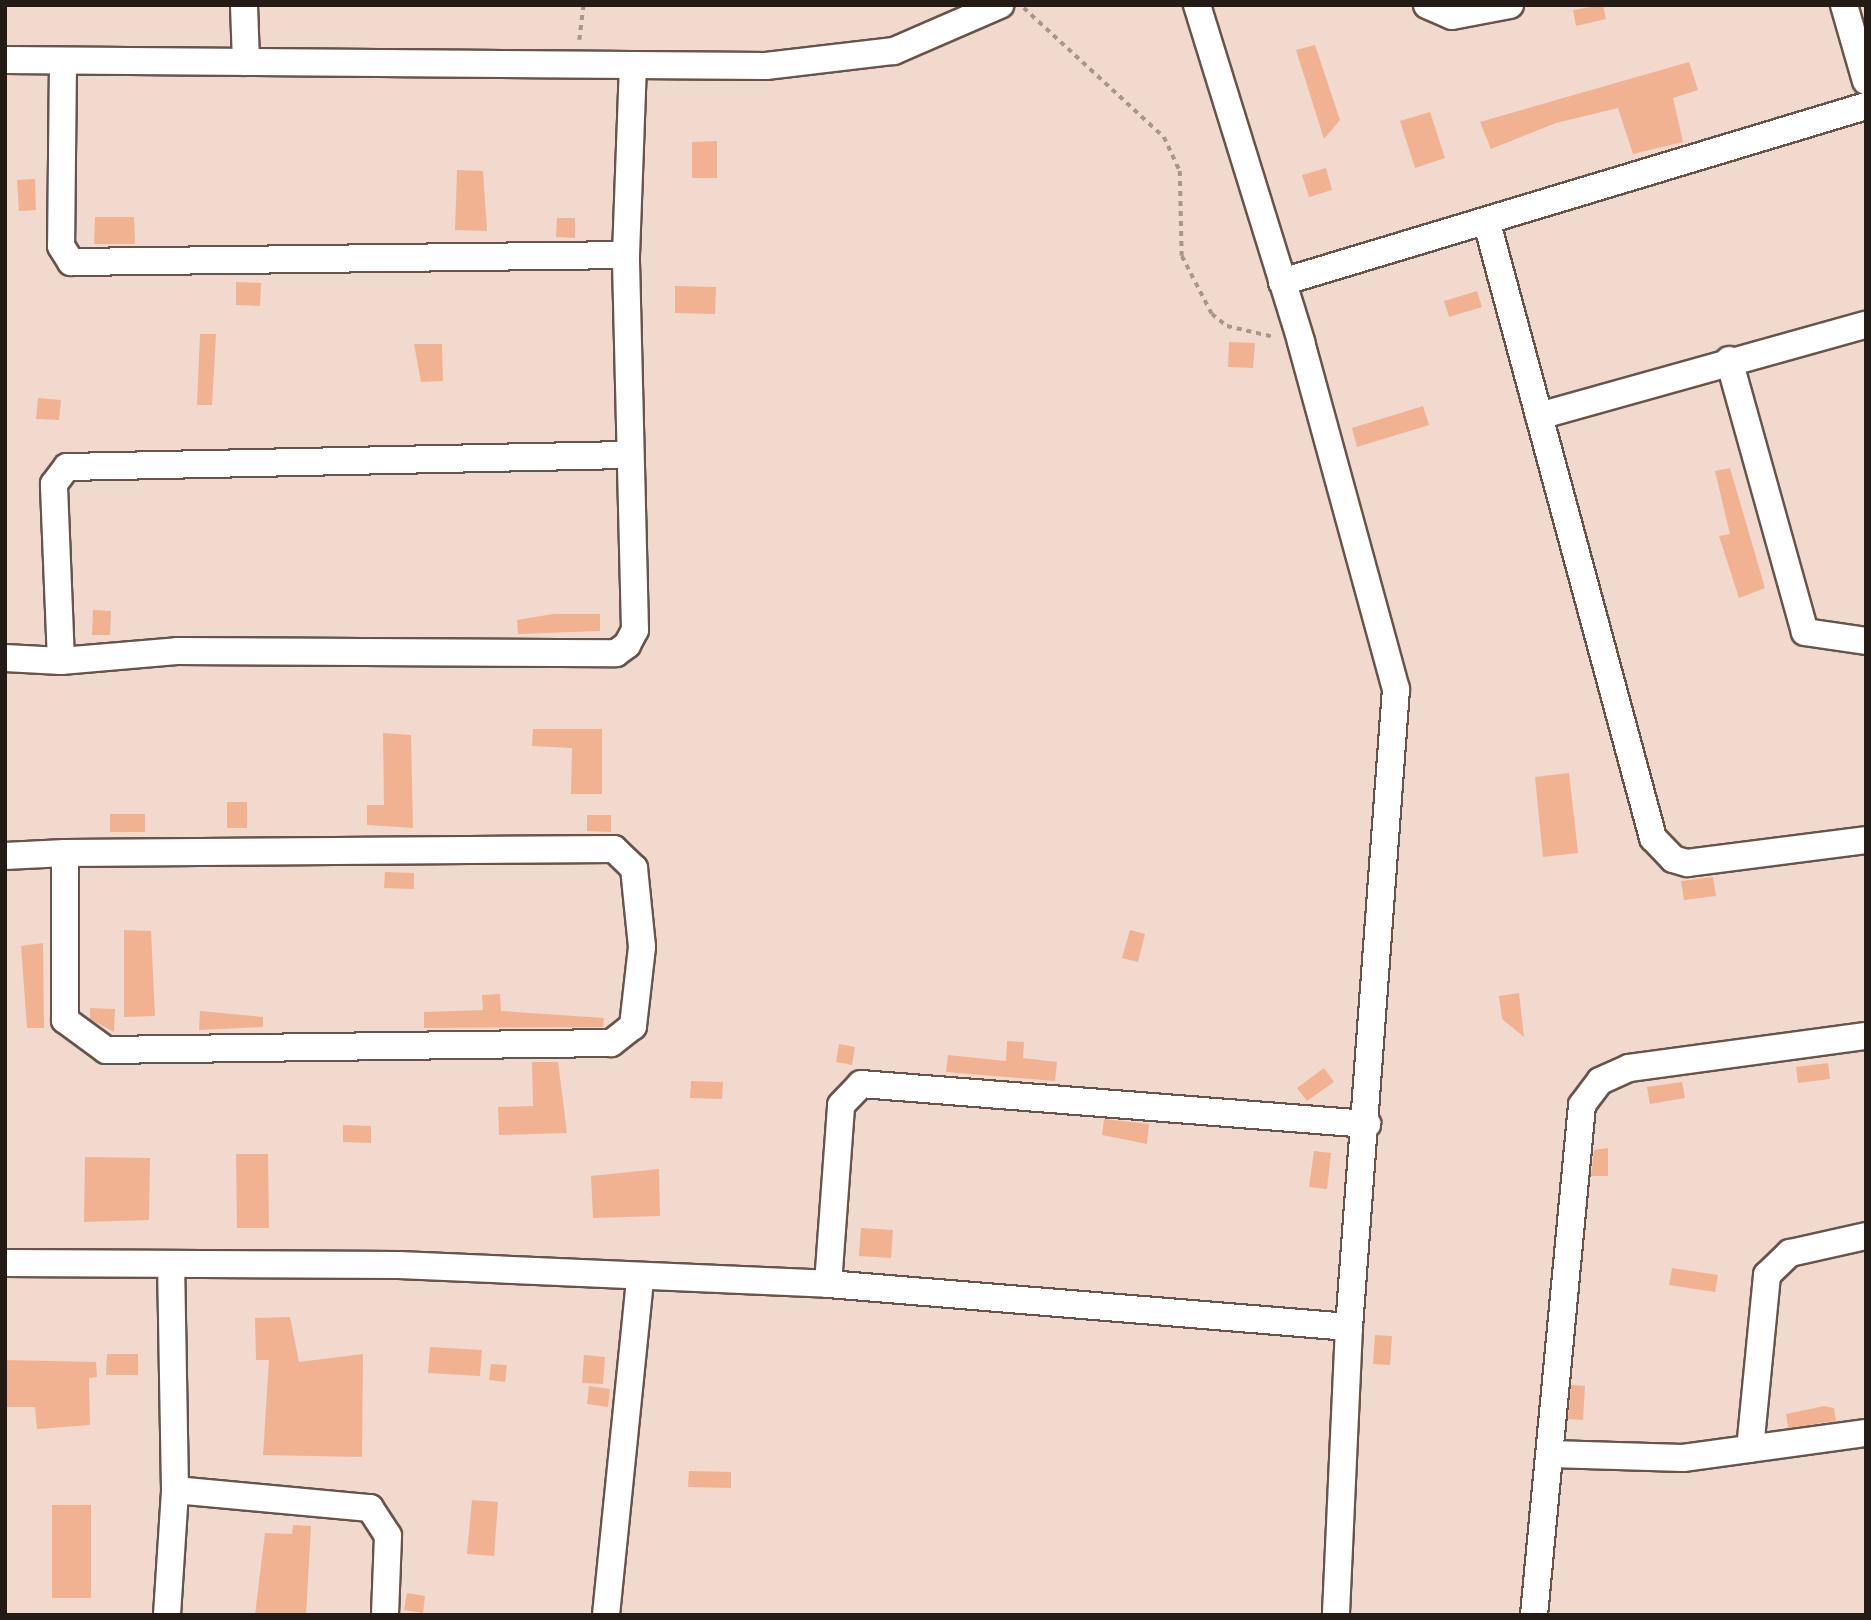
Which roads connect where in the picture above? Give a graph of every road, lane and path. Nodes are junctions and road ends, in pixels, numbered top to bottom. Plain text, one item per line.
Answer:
1 (244, 5) edge
2 (583, 5) edge
3 (1000, 5) edge
4 (1020, 5) edge
5 (1198, 5) edge
6 (1427, 5) edge
7 (1510, 5) edge
8 (1844, 5) edge
9 (5, 60) edge
10 (63, 62) junction
11 (246, 62) junction
12 (576, 63) junction
13 (633, 65) junction
14 (1866, 81) edge
15 (1866, 106) edge
16 (1487, 223) junction
17 (625, 255) junction
18 (1282, 282) junction
19 (1866, 325) edge
20 (1301, 342) junction
21 (1729, 360) junction
22 (1539, 416) junction
23 (626, 455) junction
24 (1866, 641) edge
25 (5, 658) edge
26 (61, 661) junction
27 (1866, 840) edge
28 (65, 853) junction
29 (5, 856) edge
30 (1866, 1036) edge
31 (1367, 1125) junction
32 (1866, 1236) edge
33 (5, 1263) edge
34 (171, 1264) junction
35 (640, 1278) junction
36 (828, 1284) junction
37 (1349, 1326) junction
38 (1866, 1433) edge
39 (1750, 1449) junction
40 (1551, 1454) junction
41 (175, 1490) junction
42 (167, 1615) edge
43 (385, 1615) edge
44 (606, 1615) edge
45 (1336, 1615) edge
46 (1534, 1615) edge

1 - 11 street
2 - 12 path
3 - 13 street
4 - 20 path
5 - 18 street
6 - 7 street
8 - 14 street
9 - 10 street
10 - 11 street
10 - 17 street
11 - 12 street
12 - 13 street
13 - 17 street
15 - 16 street
16 - 18 street
16 - 22 street
17 - 23 street
18 - 20 street
19 - 21 street
20 - 31 street
21 - 22 street
21 - 24 street
22 - 27 street
23 - 26 street
23 - 26 street
25 - 26 street
28 - 28 street
28 - 29 street
30 - 40 street
31 - 36 street
31 - 37 street
32 - 39 street
33 - 34 street
34 - 35 street
34 - 41 street
35 - 36 street
35 - 44 street
36 - 37 street
37 - 45 street
38 - 39 street
39 - 40 street
40 - 46 street
41 - 42 street
41 - 43 street

